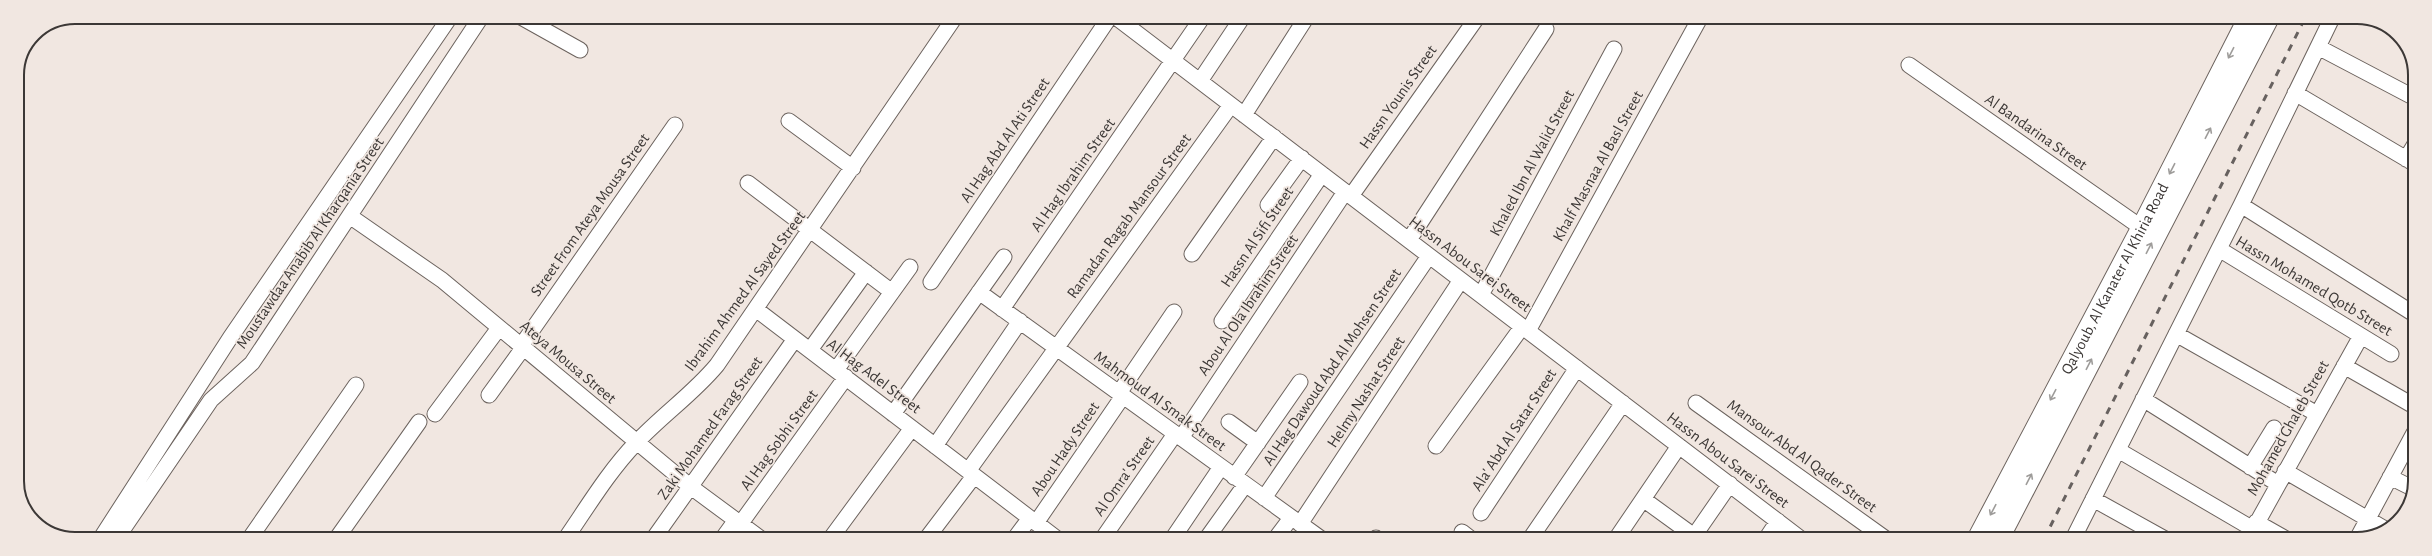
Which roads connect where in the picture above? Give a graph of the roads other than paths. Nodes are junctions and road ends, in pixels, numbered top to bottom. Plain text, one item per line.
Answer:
1 (445, 24) edge
2 (476, 24) edge
3 (534, 24) edge
4 (950, 24) edge
5 (1104, 24) edge
6 (1130, 24) edge
7 (1198, 24) edge
8 (1238, 24) edge
9 (1302, 24) edge
10 (1472, 24) edge
11 (1697, 24) edge
12 (2246, 24) edge
13 (2265, 24) edge
14 (2329, 24) edge
15 (1546, 29) dead end
16 (2318, 47) junction
17 (1614, 49) dead end
18 (580, 50) dead end
19 (1173, 61) junction
20 (1909, 65) dead end
21 (1200, 81) junction
22 (2295, 93) junction
23 (2408, 94) edge
24 (1231, 105) junction
25 (1244, 115) junction
26 (789, 121) dead end
27 (675, 125) dead end
28 (1274, 137) junction
29 (1302, 158) junction
30 (2408, 159) edge
31 (853, 168) junction
32 (1322, 174) junction
33 (748, 183) dead end
34 (1348, 194) junction
35 (1268, 205) dead end
36 (2241, 205) junction
37 (351, 217) junction
38 (2142, 228) junction
39 (812, 230) junction
40 (1409, 240) junction
41 (2219, 249) junction
42 (1192, 254) dead end
43 (1004, 256) dead end
44 (1430, 256) junction
45 (910, 267) dead end
46 (866, 272) junction
47 (1461, 280) junction
48 (931, 282) dead end
49 (892, 292) junction
50 (979, 292) junction
51 (1481, 295) junction
52 (1002, 309) junction
53 (757, 310) junction
54 (2408, 310) edge
55 (1174, 312) dead end
56 (1020, 321) junction
57 (1222, 321) dead end
58 (499, 328) junction
59 (1525, 329) junction
60 (2176, 334) junction
61 (2361, 336) junction
62 (795, 339) junction
63 (522, 347) junction
64 (1057, 348) junction
65 (810, 350) junction
66 (2391, 354) dead end
67 (2344, 366) junction
68 (1576, 368) junction
69 (841, 374) junction
70 (1300, 382) dead end
71 (356, 385) dead end
72 (489, 394) dead end
73 (1121, 395) junction
74 (2143, 399) junction
75 (1623, 403) junction
76 (1696, 403) dead end
77 (2408, 403) edge
78 (435, 414) dead end
79 (893, 414) junction
80 (2317, 414) junction
81 (419, 422) dead end
82 (1229, 422) dead end
83 (912, 428) junction
84 (2274, 428) dead end
85 (1178, 436) junction
86 (637, 442) junction
87 (1258, 443) junction
88 (935, 446) junction
89 (1436, 446) dead end
90 (1679, 446) junction
91 (2118, 450) junction
92 (2408, 454) edge
93 (1221, 467) junction
94 (2250, 467) junction
95 (2285, 471) junction
96 (971, 474) junction
97 (2390, 477) junction
98 (1240, 481) junction
99 (1730, 484) junction
100 (2278, 484) junction
101 (2408, 486) edge
102 (691, 487) junction
103 (1264, 498) junction
104 (1643, 499) junction
105 (2093, 499) junction
106 (1481, 513) dead end
107 (2367, 520) junction
108 (1033, 521) junction
109 (1296, 521) junction
110 (1778, 521) junction
111 (738, 522) junction
112 (2379, 527) edge
113 (2252, 530) edge
114 (105, 532) edge
115 (121, 532) edge
116 (254, 532) edge
117 (341, 532) edge
118 (570, 532) edge
119 (658, 532) edge
120 (729, 532) edge
121 (752, 532) edge
122 (835, 532) edge
123 (931, 532) edge
124 (1021, 532) edge
125 (1048, 532) edge
126 (1107, 532) edge
127 (1177, 532) edge
128 (1210, 532) edge
129 (1283, 532) edge
130 (1312, 532) edge
131 (1535, 532) edge
132 (1621, 532) edge
133 (1685, 532) edge
134 (1697, 532) edge
135 (1771, 532) edge
136 (1792, 532) edge
137 (1876, 532) edge
138 (1982, 532) edge
139 (2002, 532) edge
140 (2076, 532) edge
141 (2152, 532) edge
142 (2361, 532) edge

1 - 114 street, Moustawdaa Anabib Al Kharqania Street
2 - 37 street, Moustawdaa Anabib Al Kharqania Street
3 - 18 street
4 - 31 street, Ibrahim Ahmed Al Sayed Street
5 - 48 street, Al Hag Abd Al Ati Street
6 - 19 street, Hassn Abou Sarei Street
7 - 19 street, Al Hag Ibrahim Street
8 - 21 street
9 - 25 street
10 - 34 street, Hassn Younis Street
11 - 59 street, Khalf Masnaa Al Basl Street
12 -> 38 main road, Qalyoub, Al Kanater Al Khiria Road
139 -> 13 main road, Qalyoub, Al Kanater Al Khiria Road
14 - 16 street
15 - 40 street
16 - 22 street
16 - 23 street
17 - 51 street, Khaled Ibn Al Walid Street
19 - 21 street, Hassn Abou Sarei Street
19 - 52 street, Al Hag Ibrahim Street
20 - 38 street, Al Bandarina Street
21 - 24 street, Hassn Abou Sarei Street
22 - 30 street
22 - 36 street
24 - 25 street, Hassn Abou Sarei Street
24 - 64 street, Ramadan Ragab Mansour Street
25 - 28 street, Hassn Abou Sarei Street
26 - 31 street
27 - 63 street, Street From Ateya Mousa Street
28 - 29 street, Hassn Abou Sarei Street
28 - 42 street
29 - 32 street, Hassn Abou Sarei Street
29 - 35 street
31 - 39 street, Ibrahim Ahmed Al Sayed Street
32 - 34 street, Hassn Abou Sarei Street
32 - 57 street, Hassn Al Sifi Street
33 - 39 street
34 - 40 street, Hassn Abou Sarei Street
34 - 85 street, Abou Al Ola Ibrahim Street
36 - 41 street
36 - 54 street
37 - 58 street, Ateya Mousa Street
37 - 115 street, Moustawdaa Anabib Al Kharqania Street
38 -> 138 main road, Qalyoub, Al Kanater Al Khiria Road
39 - 46 street
39 - 53 street, Ibrahim Ahmed Al Sayed Street
40 - 44 street, Hassn Abou Sarei Street
41 - 60 street
41 - 61 street, Hassn Mohamed Qotb Street
43 - 50 street
44 - 47 street, Hassn Abou Sarei Street
44 - 103 street, Al Hag Dawoud Abd Al Mohsen Street
45 - 49 street, Al Hag Sobhi Street
46 - 49 street
46 - 65 street
47 - 51 street, Hassn Abou Sarei Street
47 - 109 street, Helmy Nashat Street
49 - 69 street, Al Hag Sobhi Street
50 - 52 street, Mahmoud Al Smak Street
50 - 79 street
51 - 59 street, Hassn Abou Sarei Street
52 - 56 street, Mahmoud Al Smak Street
53 - 62 street, Al Hag Adel Street
53 - 86 street, Ibrahim Ahmed Al Sayed Street
55 - 73 street, Abou Hady Street
56 - 64 street, Mahmoud Al Smak Street
56 - 88 street
58 - 63 street, Ateya Mousa Street
58 - 78 street
59 - 68 street, Hassn Abou Sarei Street
59 - 89 street, Khalf Masnaa Al Basl Street
60 - 74 street
60 - 80 street
61 - 66 street, Hassn Mohamed Qotb Street
61 - 67 street, Mohamed Ghaleb Street
62 - 65 street, Al Hag Adel Street
62 - 102 street, Zaki Mohamed Farag Street
63 - 72 street, Street From Ateya Mousa Street
63 - 86 street, Ateya Mousa Street
64 - 73 street, Mahmoud Al Smak Street
64 - 96 street, Ramadan Ragab Mansour Street
65 - 69 street, Al Hag Adel Street
67 - 77 street
67 - 80 street, Mohamed Ghaleb Street
68 - 75 street, Hassn Abou Sarei Street
68 - 106 street, Ala' Abd Al Satar Street
69 - 79 street, Al Hag Adel Street
69 - 111 street, Al Hag Sobhi Street
70 - 87 street
71 - 116 street
73 - 85 street, Mahmoud Al Smak Street
73 - 108 street, Abou Hady Street
74 - 91 street
74 - 94 street
75 - 90 street, Hassn Abou Sarei Street
75 - 131 street
76 - 137 street, Mansour Abd Al Qader Street
79 - 83 street, Al Hag Adel Street
80 - 95 street, Mohamed Ghaleb Street
81 - 117 street
82 - 87 street
83 - 88 street, Al Hag Adel Street
83 - 122 street
84 - 94 street
85 - 93 street, Mahmoud Al Smak Street
85 - 126 street, Al Omra' Street
86 - 102 street, Ateya Mousa Street
86 - 118 street, Ibrahim Ahmed Al Sayed Street
87 - 98 street
88 - 96 street, Al Hag Adel Street
90 - 99 street, Hassn Abou Sarei Street
90 - 104 street
91 - 105 street
91 - 113 street
92 - 97 street
93 - 98 street, Mahmoud Al Smak Street
93 - 127 street
94 - 100 street
95 - 100 street, Mohamed Ghaleb Street
95 - 107 street
96 - 108 street, Al Hag Adel Street
96 - 123 street, Ramadan Ragab Mansour Street
97 - 101 street
97 - 107 street
98 - 103 street, Mahmoud Al Smak Street
98 - 128 street
99 - 110 street, Hassn Abou Sarei Street
99 - 134 street
100 - 113 street, Mohamed Ghaleb Street
102 - 111 street, Ateya Mousa Street
102 - 119 street, Zaki Mohamed Farag Street
103 - 109 street, Mahmoud Al Smak Street
104 - 132 street
104 - 133 street
105 - 140 street
105 - 141 street
107 - 112 street
107 - 142 street
108 - 124 street, Abou Hady Street
108 - 125 street, Al Hag Adel Street
109 - 129 street, Helmy Nashat Street
109 - 130 street, Mahmoud Al Smak Street
110 - 135 street
110 - 136 street, Hassn Abou Sarei Street
111 - 120 street, Al Hag Sobhi Street
111 - 121 street, Ateya Mousa Street

